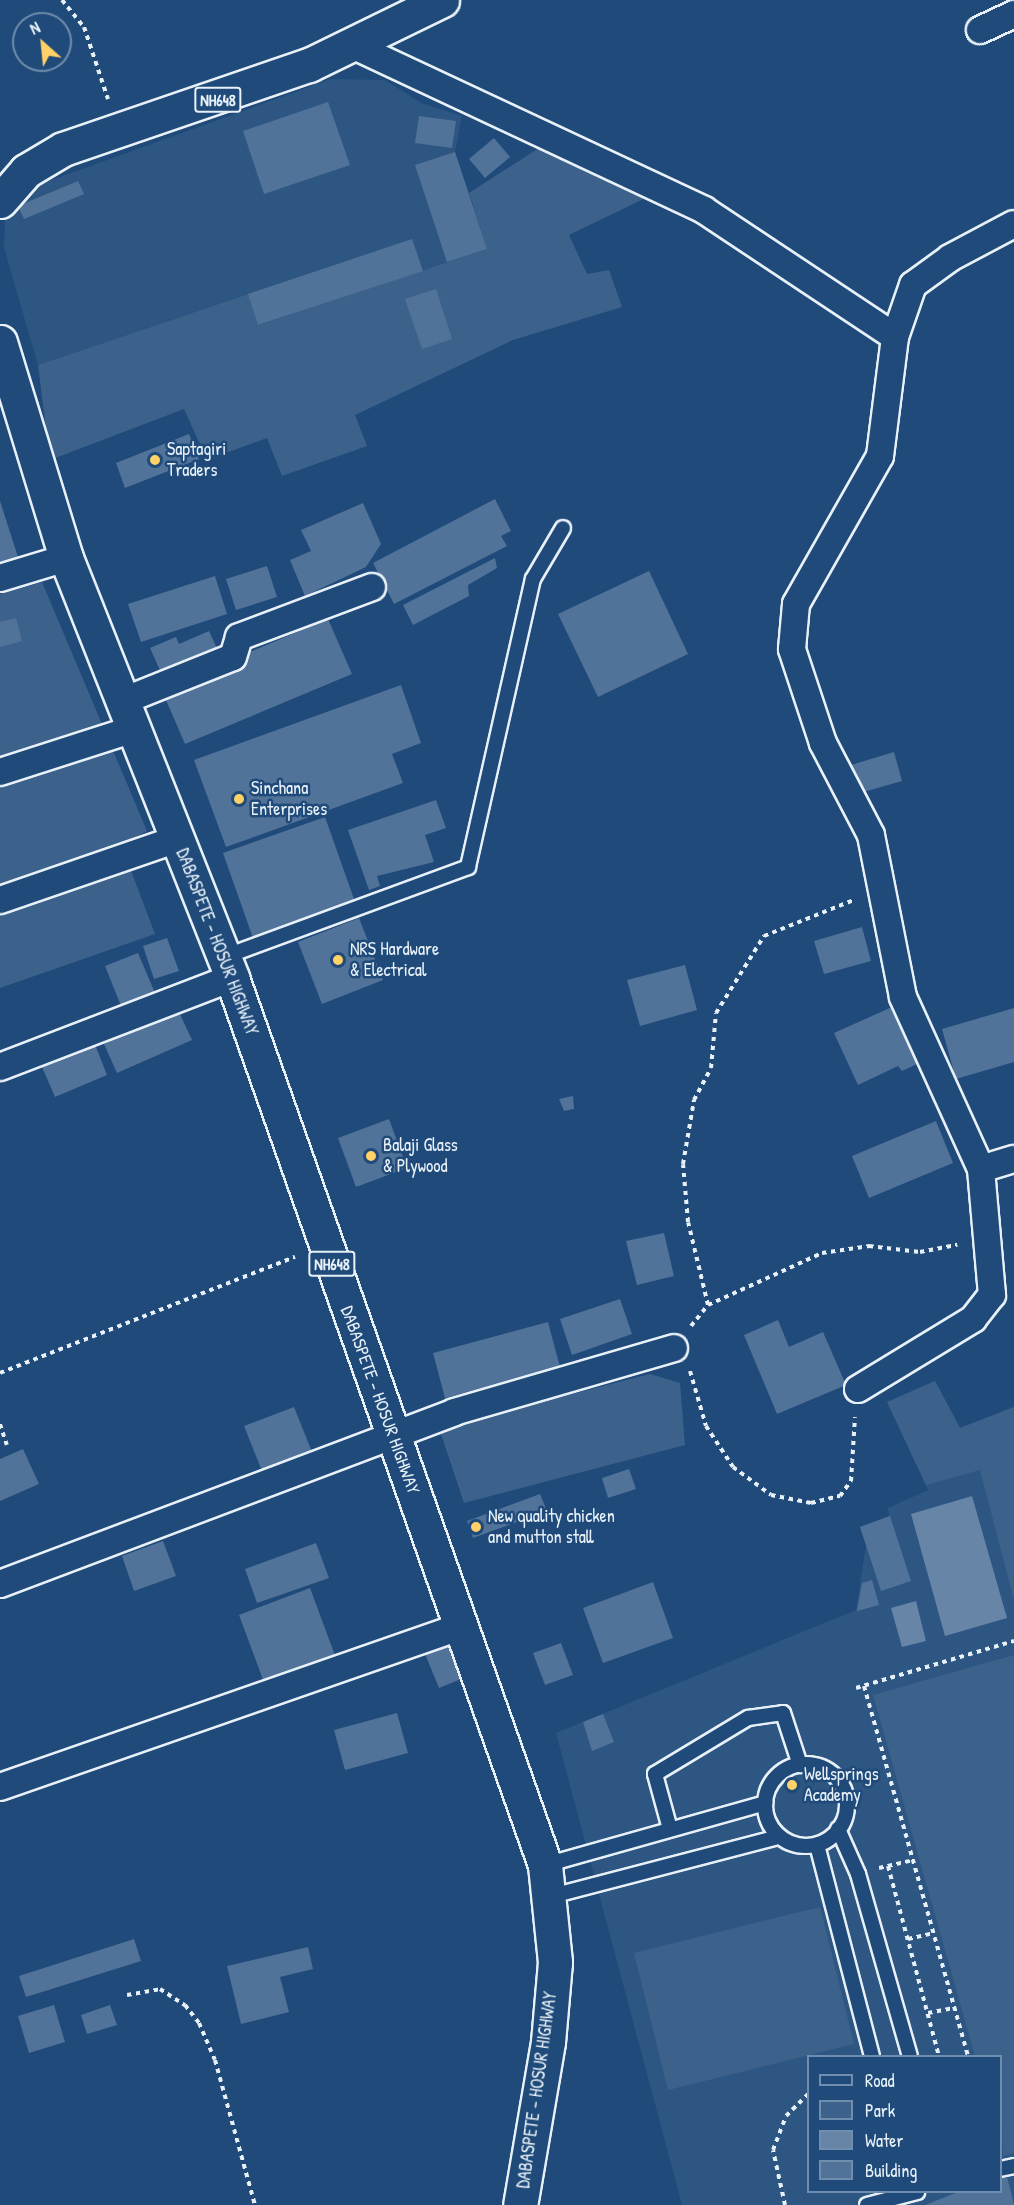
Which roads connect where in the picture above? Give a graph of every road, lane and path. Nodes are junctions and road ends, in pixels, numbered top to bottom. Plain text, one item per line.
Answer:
1 (62, 0) edge
2 (442, 0) edge
3 (1014, 14) edge
4 (980, 30) dead end
5 (351, 44) junction
6 (117, 132) junction
7 (0, 201) edge
8 (1014, 224) edge
9 (895, 337) junction
10 (0, 342) edge
11 (563, 528) dead end
12 (66, 558) junction
13 (0, 578) edge
14 (372, 587) dead end
15 (128, 715) junction
16 (0, 772) edge
17 (177, 838) junction
18 (886, 893) junction
19 (0, 900) edge
20 (228, 967) junction
21 (0, 1067) edge
22 (1014, 1159) edge
23 (981, 1168) junction
24 (985, 1241) junction
25 (326, 1249) junction
26 (708, 1305) junction
27 (674, 1348) junction
28 (0, 1373) edge
29 (858, 1389) joint
30 (0, 1424) edge
31 (391, 1434) junction
32 (7, 1445) dead end
33 (0, 1584) edge
34 (464, 1625) junction
35 (1014, 1641) edge
36 (864, 1686) junction
37 (856, 1688) dead end
38 (800, 1765) junction
39 (0, 1787) edge
40 (765, 1803) junction
41 (670, 1829) junction
42 (838, 1829) junction
43 (779, 1837) junction
44 (817, 1845) junction
45 (913, 1860) junction
46 (545, 1865) junction
47 (888, 1866) junction
48 (858, 1874) junction
49 (548, 1897) junction
50 (933, 1933) junction
51 (908, 1939) junction
52 (127, 1995) dead end
53 (954, 2008) junction
54 (928, 2013) junction
55 (872, 2055) edge
56 (910, 2055) edge
57 (939, 2055) edge
58 (968, 2055) edge
59 (807, 2095) edge
60 (908, 2193) edge
61 (255, 2205) edge
62 (520, 2205) edge
63 (785, 2205) edge
64 (867, 2205) edge

1 - 6 path
2 - 5 highway, NH648
3 - 4 street
5 - 6 highway, NH648
5 - 9 street
6 - 7 highway, NH648
8 - 9 street
9 - 18 street
10 - 12 highway, DABASPETE - HOSUR HIGHWAY / NH648
11 - 20 lane
12 - 13 street
12 - 15 highway, DABASPETE - HOSUR HIGHWAY / NH648
14 - 15 street
15 - 16 street
15 - 17 highway, DABASPETE - HOSUR HIGHWAY / NH648
17 - 19 street
17 - 20 highway, DABASPETE - HOSUR HIGHWAY / NH648
18 - 23 street
18 - 26 path
20 - 21 street
20 - 25 highway, DABASPETE - HOSUR HIGHWAY / NH648
22 - 23 street
23 - 24 street
24 - 26 path
24 - 29 street
25 - 28 path
25 - 31 highway, DABASPETE - HOSUR HIGHWAY / NH648
26 - 27 path
27 - 29 path
27 - 31 street
30 - 32 path
31 - 33 street
31 - 34 highway, DABASPETE - HOSUR HIGHWAY / NH648
34 - 39 street
34 - 46 highway, DABASPETE - HOSUR HIGHWAY / NH648
35 - 36 path
36 - 37 path
36 - 45 path
38 - 40 lane
38 - 41 lane
38 - 42 lane
40 - 41 lane
40 - 43 lane
41 - 46 lane
42 - 44 lane
42 - 48 lane
43 - 44 lane
43 - 49 lane
44 - 55 lane
45 - 47 path
45 - 50 path
46 - 49 highway, DABASPETE - HOSUR HIGHWAY / NH648
47 - 48 path
47 - 51 path
48 - 56 lane
49 - 62 highway, DABASPETE - HOSUR HIGHWAY / NH648
50 - 51 path
50 - 53 path
51 - 54 path
52 - 61 path
53 - 54 path
53 - 58 path
54 - 57 path
59 - 63 path
60 - 64 lane

